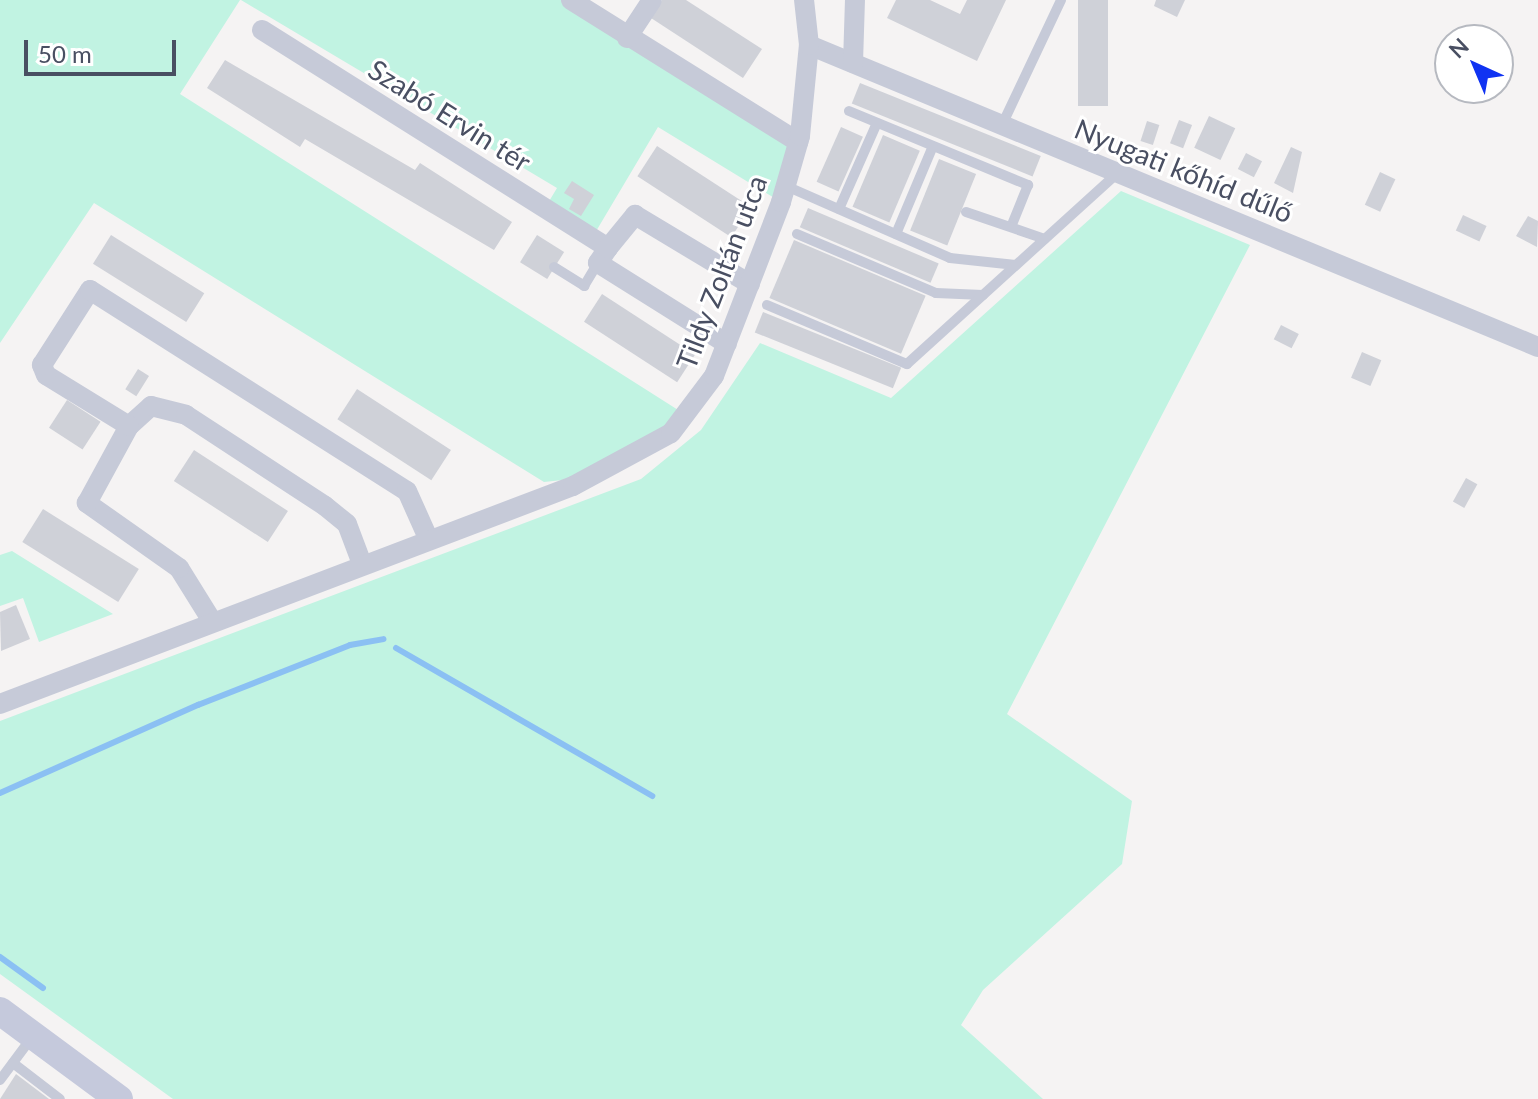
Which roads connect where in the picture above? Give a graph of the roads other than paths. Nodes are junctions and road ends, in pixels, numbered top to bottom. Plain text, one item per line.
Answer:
1 (571, 0) edge
2 (652, 0) edge
3 (804, 0) edge
4 (855, 0) edge
5 (1061, 0) edge
6 (262, 30) dead end
7 (627, 38) junction
8 (809, 45) junction
9 (853, 63) junction
10 (849, 111) dead end
11 (877, 123) junction
12 (1002, 125) junction
13 (798, 142) junction
14 (933, 146) junction
15 (1118, 173) junction
16 (786, 186) junction
17 (839, 209) junction
18 (966, 212) dead end
19 (1011, 227) junction
20 (797, 234) dead end
21 (896, 234) junction
22 (1045, 239) junction
23 (603, 256) junction
24 (1016, 265) junction
25 (554, 267) dead end
26 (750, 284) junction
27 (983, 295) junction
28 (767, 305) dead end
29 (727, 344) junction
30 (1538, 347) edge
31 (129, 426) junction
32 (428, 538) junction
33 (362, 564) junction
34 (212, 621) junction
35 (0, 704) edge
36 (0, 1011) edge
37 (33, 1036) junction
38 (13, 1063) junction
39 (0, 1080) edge
40 (115, 1098) edge
41 (60, 1099) edge

1 - 7 street
2 - 7 street
3 - 8 street, Tildy Zoltán utca
4 - 9 street
5 - 12 lane
6 - 23 street, Szabó Ervin tér
7 - 13 street
8 - 9 street, Nyugati kőhíd dűlő
8 - 13 street, Tildy Zoltán utca
9 - 12 street, Nyugati kőhíd dűlő
10 - 11 lane
11 - 14 lane
11 - 17 lane
12 - 15 street, Nyugati kőhíd dűlő
13 - 16 street, Tildy Zoltán utca
14 - 19 lane
14 - 21 lane
15 - 22 lane
15 - 30 street, Nyugati kőhíd dűlő
16 - 17 lane
16 - 26 street, Tildy Zoltán utca
17 - 21 lane
18 - 19 lane
19 - 22 lane
20 - 27 lane
21 - 24 lane
22 - 24 lane
23 - 25 lane
23 - 26 street
23 - 29 street, Szabó Ervin tér
24 - 27 lane
26 - 29 street, Tildy Zoltán utca
27 - 28 lane
29 - 32 street, Tildy Zoltán utca
31 - 32 street
31 - 33 street
31 - 34 street
32 - 33 street, Tildy Zoltán utca
33 - 34 street, Tildy Zoltán utca
34 - 35 street, Tildy Zoltán utca
36 - 37 street
37 - 38 lane
37 - 40 street
38 - 39 lane
38 - 41 lane

